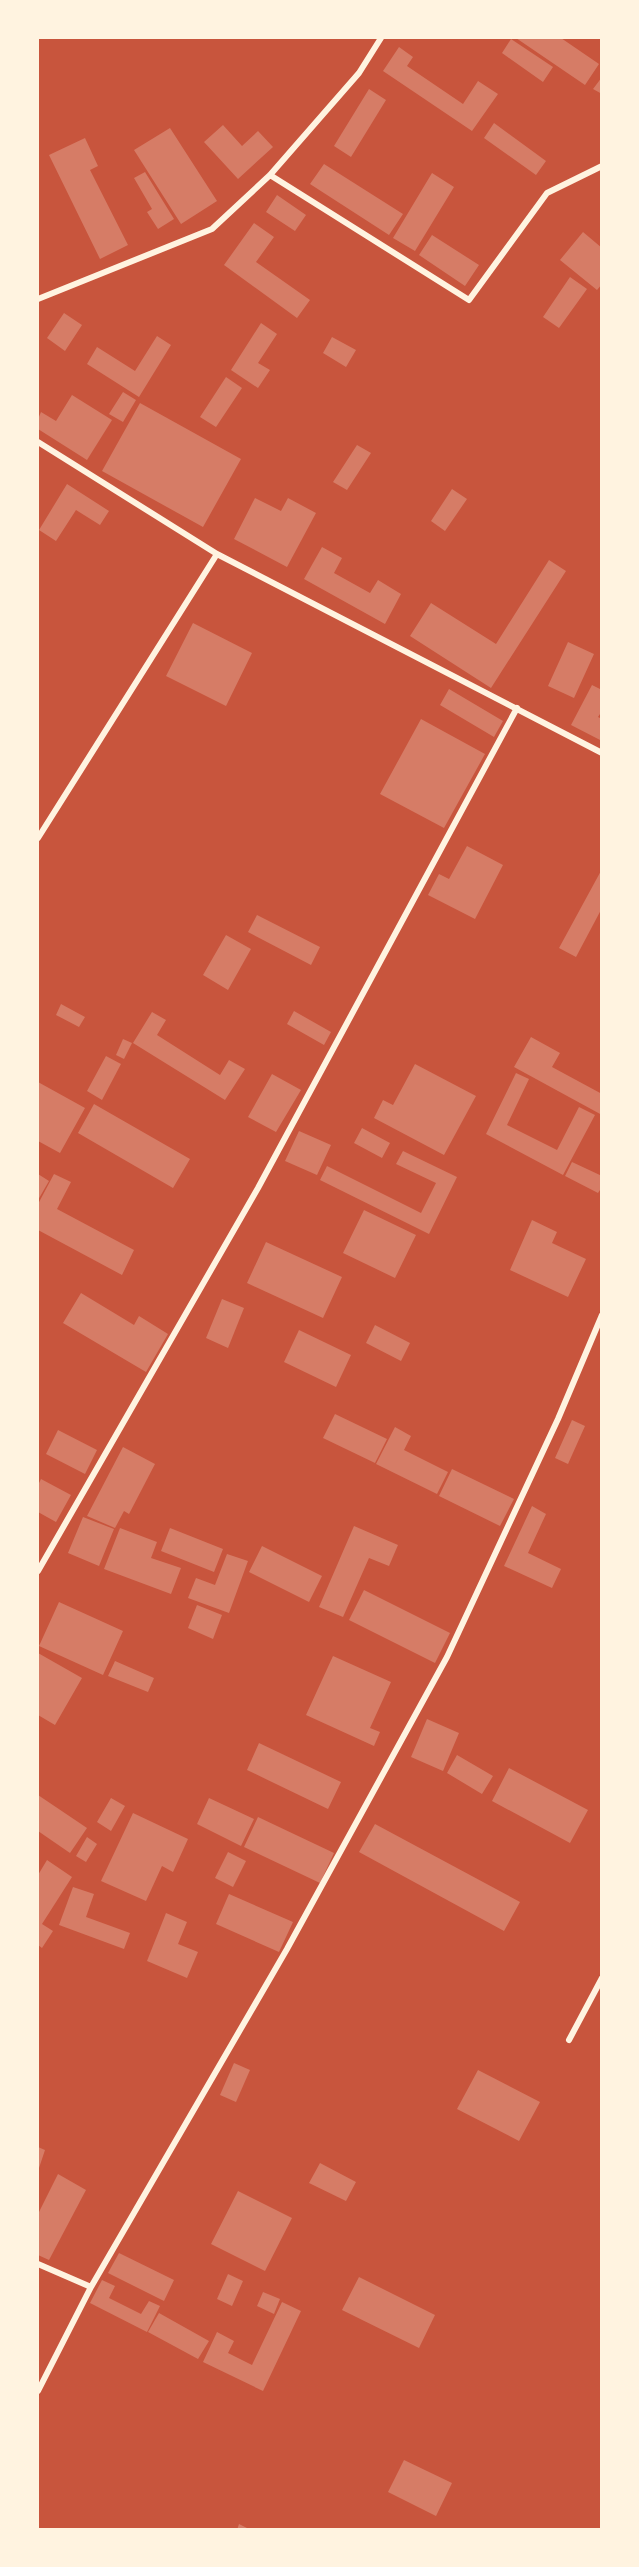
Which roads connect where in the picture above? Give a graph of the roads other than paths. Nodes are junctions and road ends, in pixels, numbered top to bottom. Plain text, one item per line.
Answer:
1 (381, 38) edge
2 (602, 166) edge
3 (270, 175) junction
4 (38, 299) edge
5 (38, 442) edge
6 (216, 554) junction
7 (517, 708) junction
8 (602, 753) edge
9 (38, 838) edge
10 (602, 1315) edge
11 (38, 1571) edge
12 (602, 1978) edge
13 (569, 2040) dead end
14 (38, 2264) edge
15 (92, 2287) junction
16 (38, 2391) edge

1 - 3 street
2 - 3 street
3 - 4 street
5 - 6 street
6 - 7 street
6 - 9 street
7 - 8 street
7 - 11 street
10 - 15 street
12 - 13 street
14 - 15 street
15 - 16 street

